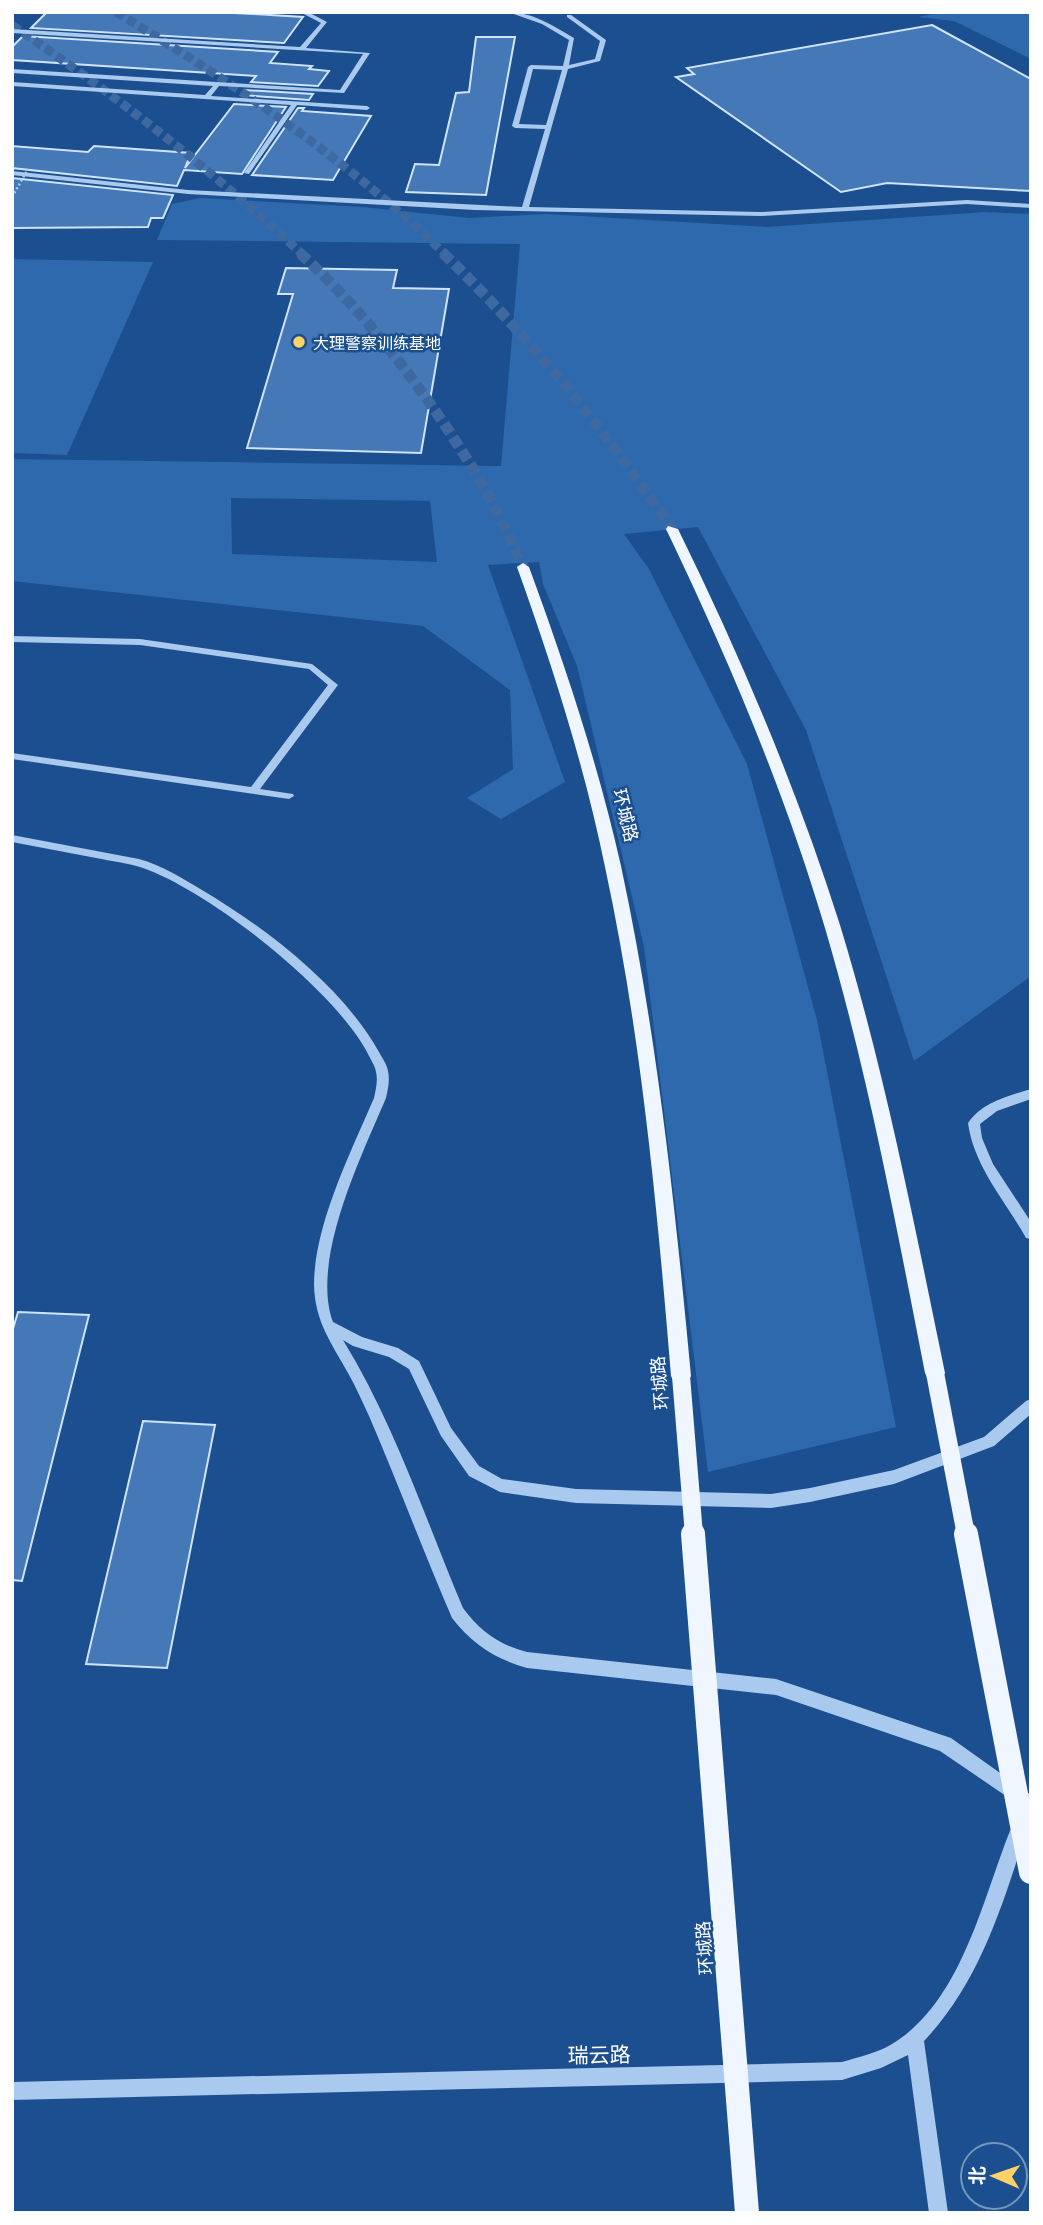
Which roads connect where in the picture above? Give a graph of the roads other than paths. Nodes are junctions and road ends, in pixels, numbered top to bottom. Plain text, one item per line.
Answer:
1 (303, 12) edge
2 (511, 12) edge
3 (569, 16) dead end
4 (12, 31) edge
5 (302, 49) junction
6 (565, 68) junction
7 (12, 71) edge
8 (12, 83) edge
9 (217, 84) junction
10 (207, 97) junction
11 (295, 103) junction
12 (367, 108) dead end
13 (548, 127) junction
14 (12, 173) edge
15 (247, 173) dead end
16 (1031, 206) edge
17 (525, 209) junction
18 (672, 530) tunnel mouth
19 (523, 566) tunnel mouth
20 (12, 639) edge
21 (12, 756) edge
22 (253, 791) junction
23 (289, 796) dead end
24 (12, 838) edge
25 (1031, 1094) edge
26 (1031, 1234) edge
27 (327, 1321) junction
28 (1031, 1405) edge
29 (1030, 1805) edge
30 (1031, 1872) edge
31 (915, 2039) junction
32 (12, 2091) edge
33 (747, 2213) edge
34 (939, 2213) edge

1 - 5 street
2 - 6 lane
3 - 6 street
4 - 5 lane
5 - 9 lane
6 - 13 street
6 - 13 street
7 - 9 street
8 - 10 street
9 - 10 lane
10 - 11 street
11 - 12 street
11 - 15 street
13 - 17 street
14 - 17 street
16 - 17 street
18 - 30 main road, bridge
19 - 33 main road, 环城路, bridge
20 - 22 street
21 - 22 street
22 - 23 street
24 - 27 street
25 - 26 street
27 - 28 street
27 - 29 street
29 - 31 street, 瑞云路
31 - 32 street, 瑞云路
31 - 34 street

